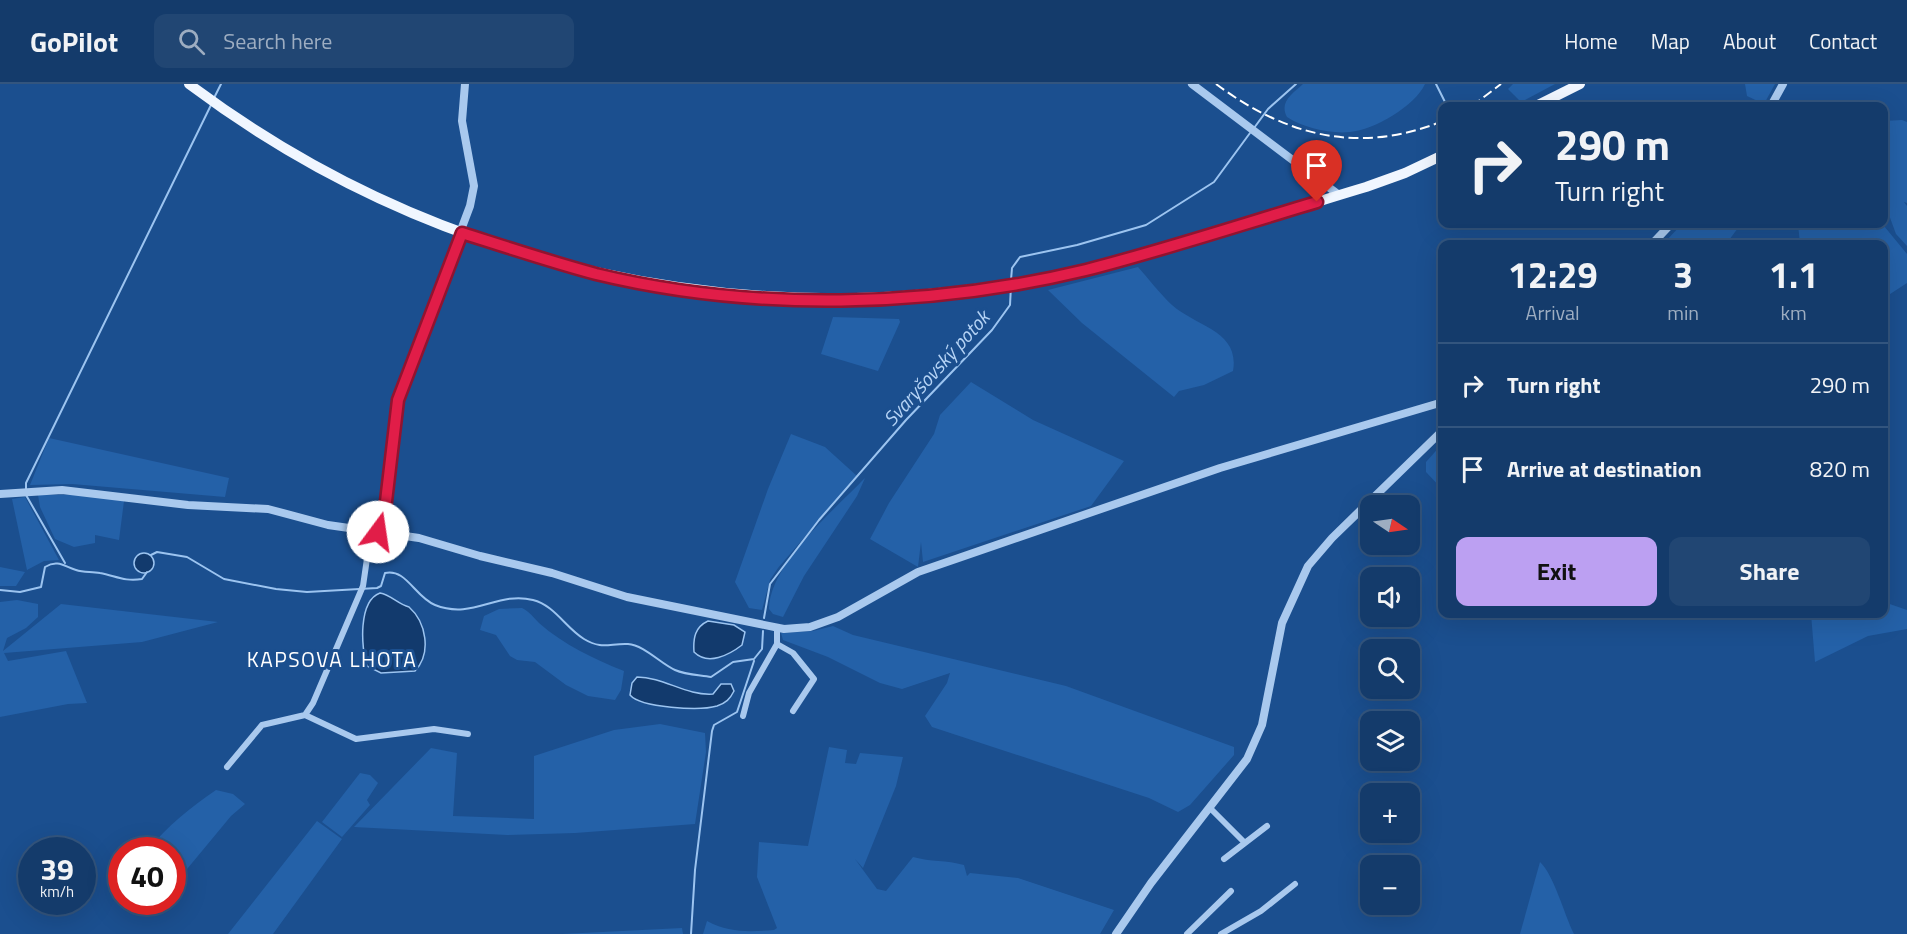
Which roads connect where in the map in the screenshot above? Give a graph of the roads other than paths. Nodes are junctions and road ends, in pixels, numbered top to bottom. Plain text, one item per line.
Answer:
1 (189, 84) edge
2 (465, 84) edge
3 (1192, 84) edge
4 (1580, 84) edge
5 (1783, 84) edge
6 (1544, 102) edge
7 (1773, 102) edge
8 (1438, 157) edge
9 (1339, 195) junction
10 (1667, 228) edge
11 (462, 233) junction
12 (1656, 240) edge
13 (1438, 403) edge
14 (1438, 435) edge
15 (0, 494) edge
16 (375, 532) junction
17 (777, 627) junction
18 (777, 644) junction
19 (793, 711) dead end
20 (305, 716) junction
21 (743, 716) dead end
22 (468, 734) dead end
23 (227, 766) dead end
24 (1211, 809) junction
25 (1267, 826) dead end
26 (1245, 843) junction
27 (1224, 859) dead end
28 (1295, 884) dead end
29 (1231, 891) dead end
30 (1116, 934) edge
31 (1187, 934) edge
32 (1221, 934) edge

1 - 11 main road
2 - 11 street
3 - 9 street
4 - 6 main road
5 - 7 street
8 - 9 main road
9 - 11 main road
10 - 12 street
11 - 16 street
13 - 17 street
14 - 24 street
15 - 16 street
16 - 17 street
16 - 20 street
17 - 18 street
18 - 19 street
18 - 21 street
20 - 22 street
20 - 23 street
24 - 26 street
24 - 30 street
25 - 26 street
26 - 27 street
28 - 32 street
29 - 31 street

